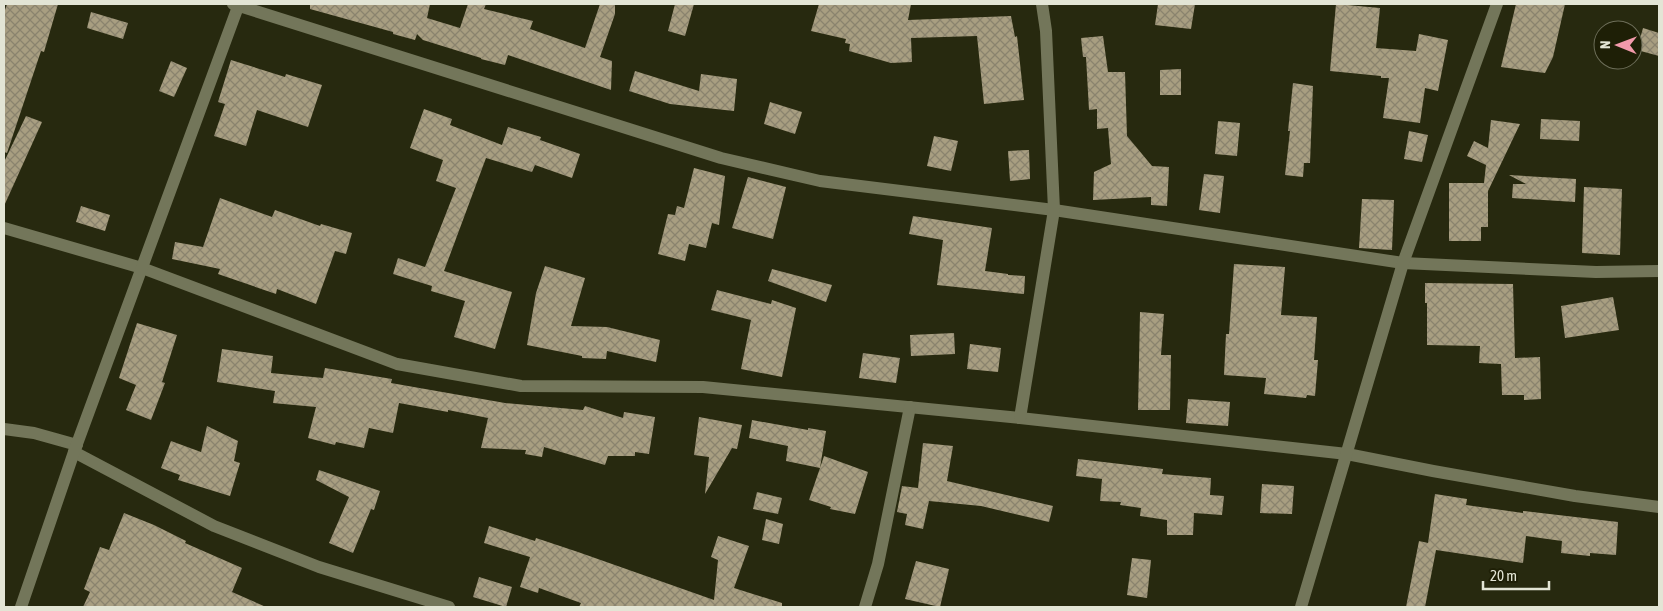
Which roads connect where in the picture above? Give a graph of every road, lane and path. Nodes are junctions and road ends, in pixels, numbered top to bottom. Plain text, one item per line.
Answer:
1 (237, 4) edge
2 (1042, 4) edge
3 (1497, 4) edge
4 (1054, 210) junction
5 (4, 228) edge
6 (1403, 263) junction
7 (142, 268) junction
8 (1659, 271) edge
9 (910, 407) junction
10 (1020, 418) junction
11 (4, 429) edge
12 (76, 449) junction
13 (1347, 454) junction
14 (1659, 507) edge
15 (21, 607) edge
16 (450, 607) edge
17 (865, 607) edge
18 (1301, 607) edge

1 - 4 street
1 - 7 street
2 - 4 street
3 - 6 street
4 - 6 street
4 - 10 street
5 - 7 street
6 - 8 street
6 - 13 street
7 - 9 street
7 - 12 street
9 - 10 street
9 - 17 street
10 - 13 street
11 - 12 street
12 - 15 street
12 - 16 street
13 - 14 street
13 - 18 street

